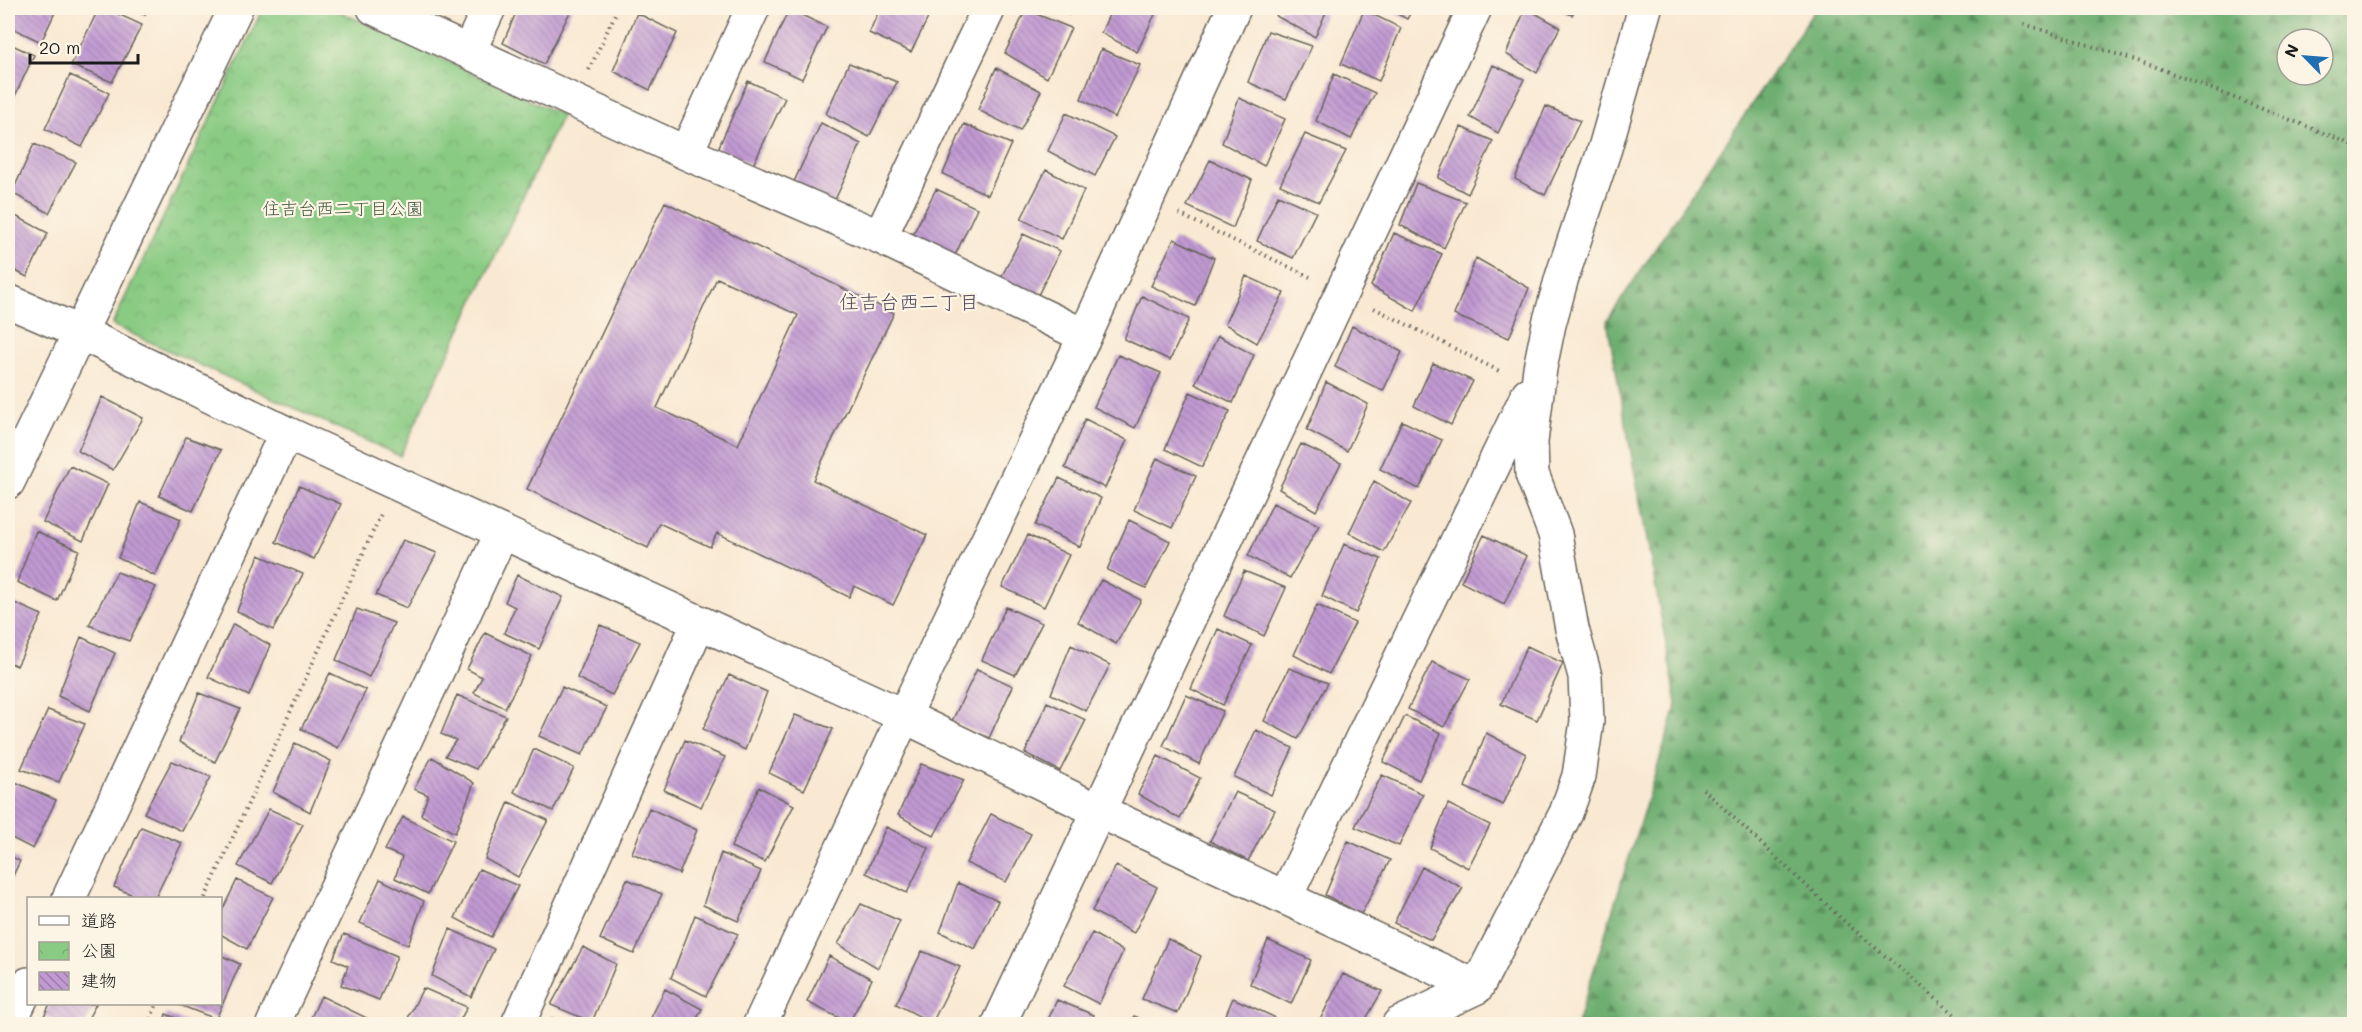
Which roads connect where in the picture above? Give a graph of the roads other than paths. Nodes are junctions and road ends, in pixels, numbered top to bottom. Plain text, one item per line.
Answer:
1 (236, 8) edge
2 (374, 8) edge
3 (489, 8) edge
4 (753, 8) edge
5 (989, 8) edge
6 (1234, 8) edge
7 (1475, 8) edge
8 (1645, 8) edge
9 (469, 51) junction
10 (686, 153) junction
11 (880, 237) junction
12 (8, 300) edge
13 (79, 332) junction
14 (1085, 336) junction
15 (1540, 368) junction
16 (286, 433) junction
17 (8, 482) edge
18 (502, 532) junction
19 (699, 622) junction
20 (904, 716) junction
21 (1099, 811) junction
22 (69, 897) edge
23 (1285, 897) junction
24 (27, 987) edge
25 (1476, 987) junction
26 (14, 1020) edge
27 (273, 1024) edge
28 (518, 1024) edge
29 (760, 1024) edge
30 (999, 1024) edge
31 (1399, 1024) edge

1 - 13 street
2 - 9 street
3 - 9 street
4 - 10 street
5 - 11 street
6 - 14 street
7 - 21 street
8 - 15 street
9 - 10 street
10 - 11 street
11 - 14 street
12 - 13 street
13 - 16 street
13 - 17 street
14 - 20 street
15 - 23 street
15 - 25 street
16 - 18 street
16 - 22 street
18 - 19 street
18 - 27 street
19 - 20 street
19 - 28 street
20 - 21 street
20 - 29 street
21 - 23 street
21 - 30 street
23 - 25 street
24 - 26 street
25 - 31 street

